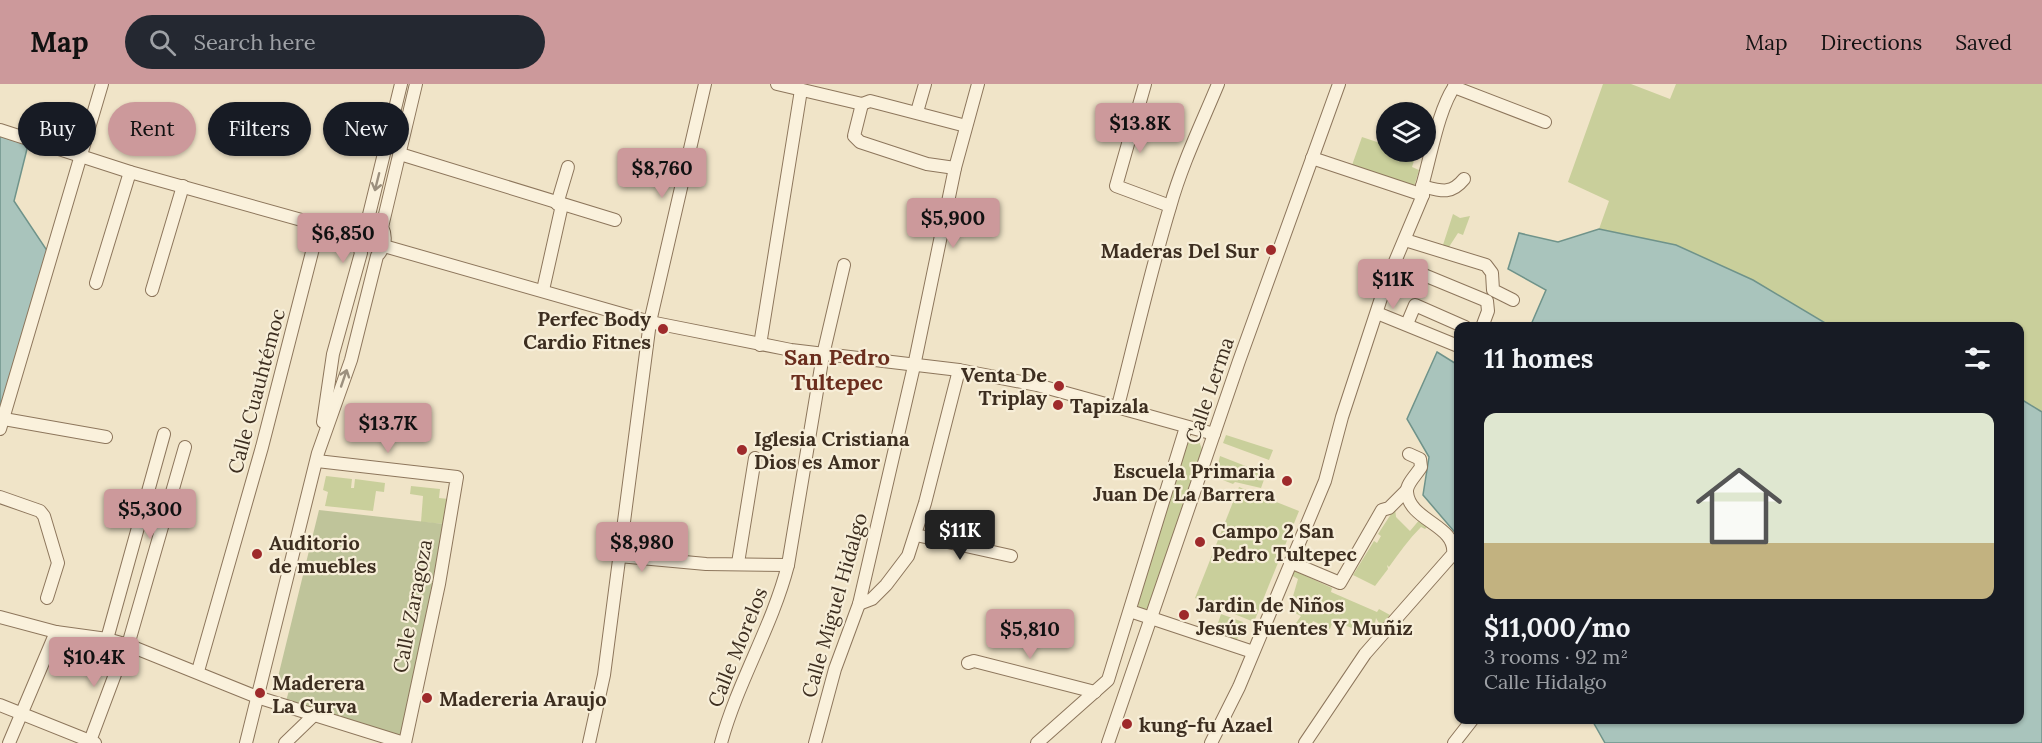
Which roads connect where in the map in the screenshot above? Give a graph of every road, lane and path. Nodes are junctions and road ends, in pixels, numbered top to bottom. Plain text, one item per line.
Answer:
1 (102, 84) edge
2 (401, 84) edge
3 (416, 84) edge
4 (705, 84) edge
5 (777, 84) edge
6 (925, 84) edge
7 (978, 84) edge
8 (1146, 84) edge
9 (1218, 84) edge
10 (1339, 84) edge
11 (1455, 86) edge
12 (801, 90) junction
13 (862, 104) junction
14 (96, 106) edge
15 (917, 112) junction
16 (409, 115) edge
17 (1545, 122) dead end
18 (966, 126) junction
19 (0, 130) edge
20 (18, 136) edge
21 (82, 156) joint
22 (400, 156) edge
23 (406, 156) edge
24 (1312, 158) junction
25 (568, 167) dead end
26 (955, 168) junction
27 (130, 172) junction
28 (1464, 179) dead end
29 (183, 186) junction
30 (1423, 191) junction
31 (560, 204) junction
32 (1170, 206) junction
33 (615, 220) dead end
34 (367, 223) junction
35 (319, 225) junction
36 (382, 227) junction
37 (359, 236) junction
38 (1405, 240) junction
39 (381, 251) junction
40 (361, 253) junction
41 (1395, 263) junction
42 (844, 265) dead end
43 (96, 283) dead end
44 (152, 290) dead end
45 (543, 290) junction
46 (1488, 305) junction
47 (1377, 313) junction
48 (650, 322) junction
49 (1454, 322) edge
50 (1485, 322) edge
51 (1407, 324) junction
52 (1454, 344) edge
53 (760, 345) junction
54 (823, 355) junction
55 (914, 366) junction
56 (959, 370) junction
57 (1118, 406) junction
58 (2, 424) edge
59 (1186, 427) junction
60 (164, 434) dead end
61 (1214, 434) junction
62 (106, 437) dead end
63 (185, 447) dead end
64 (1409, 454) dead end
65 (317, 457) junction
66 (755, 458) dead end
67 (1406, 491) junction
68 (0, 496) edge
69 (916, 535) junction
70 (1454, 550) edge
71 (1454, 554) edge
72 (619, 556) junction
73 (1011, 556) dead end
74 (738, 563) junction
75 (1289, 563) junction
76 (788, 565) junction
77 (1344, 591) dead end
78 (47, 598) dead end
79 (859, 604) junction
80 (1131, 611) junction
81 (0, 617) edge
82 (1152, 619) junction
83 (56, 633) junction
84 (107, 639) junction
85 (127, 645) junction
86 (1253, 652) junction
87 (968, 663) dead end
88 (198, 671) junction
89 (1108, 680) junction
90 (1128, 686) junction
91 (1095, 692) junction
92 (257, 697) junction
93 (0, 705) edge
94 (21, 713) junction
95 (313, 716) junction
96 (1469, 724) edge
97 (92, 742) edge
98 (9, 743) edge
99 (246, 743) edge
100 (285, 743) edge
101 (404, 743) edge
102 (589, 743) edge
103 (721, 743) edge
104 (815, 743) edge
105 (1036, 743) edge
106 (1108, 743) edge
107 (1211, 743) edge
108 (1305, 743) edge
109 (1454, 743) edge

1 - 14 street
2 -> 34 street
3 - 16 street
4 - 48 street
5 - 12 street
6 - 15 street
7 - 18 street, Calle Miguel Hidalgo
8 - 32 street
9 - 32 street
10 - 24 street, Calle Lerma
11 - 17 street
11 - 30 street
12 - 13 street
12 - 53 street
13 - 15 street
13 - 26 street
15 - 18 street
18 - 26 street, Calle Miguel Hidalgo
19 - 20 street
21 - 27 street
21 - 58 street
22 - 36 street
23 - 31 street
24 - 30 street
24 - 61 street, Calle Lerma
25 - 31 street
26 - 55 street, Calle Miguel Hidalgo
27 - 29 street
27 - 43 street
28 - 30 street
29 - 35 street
29 - 44 street
30 - 38 street
31 - 33 street
31 - 45 street
32 - 57 street
34 - 36 street
34 - 37 street
35 - 37 street
35 - 88 street, Calle Cuauhtémoc
36 - 39 street
37 - 40 street
38 - 41 street
38 - 46 street
39 - 40 street
39 - 45 street
65 -> 39 street
40 - 65 street
41 - 46 street
41 - 47 street
42 - 54 street, Calle Morelos
45 - 48 street
46 - 50 street
47 - 51 street
47 - 75 street
48 - 53 street
48 - 72 street
49 - 51 street
51 - 52 street
53 - 54 street
54 - 55 street
54 - 76 street, Calle Morelos
55 - 56 street
55 - 79 street, Calle Miguel Hidalgo
56 - 57 street
56 - 69 street
57 - 59 street
58 - 62 street
59 - 61 street
59 - 80 street
60 - 84 street
61 - 82 street, Calle Lerma
63 - 85 street
64 - 67 street
65 - 92 street
65 - 101 street, Calle Zaragoza
66 - 74 street
67 - 70 street
67 - 75 street
68 - 78 street
69 - 73 street
69 - 79 street
71 - 108 street
72 - 74 street, Calle Morelos
72 - 102 street
74 - 76 street, Calle Morelos
75 - 77 street
75 - 86 street
76 - 103 street, Calle Morelos
79 - 104 street, Calle Miguel Hidalgo
80 - 82 street
80 - 89 street
81 - 83 street
82 - 86 street
82 - 90 street, Calle Lerma
83 - 84 street
83 - 94 street
84 - 85 street
85 - 88 street
85 - 97 street
86 - 107 street
87 - 91 street
88 - 92 street
89 - 90 street
89 - 91 street
90 - 106 street, Calle Lerma
91 - 105 street
92 - 95 street
92 - 99 street
93 - 94 street
94 - 97 street
94 - 98 street
95 - 100 street
95 - 101 street
96 - 109 street

